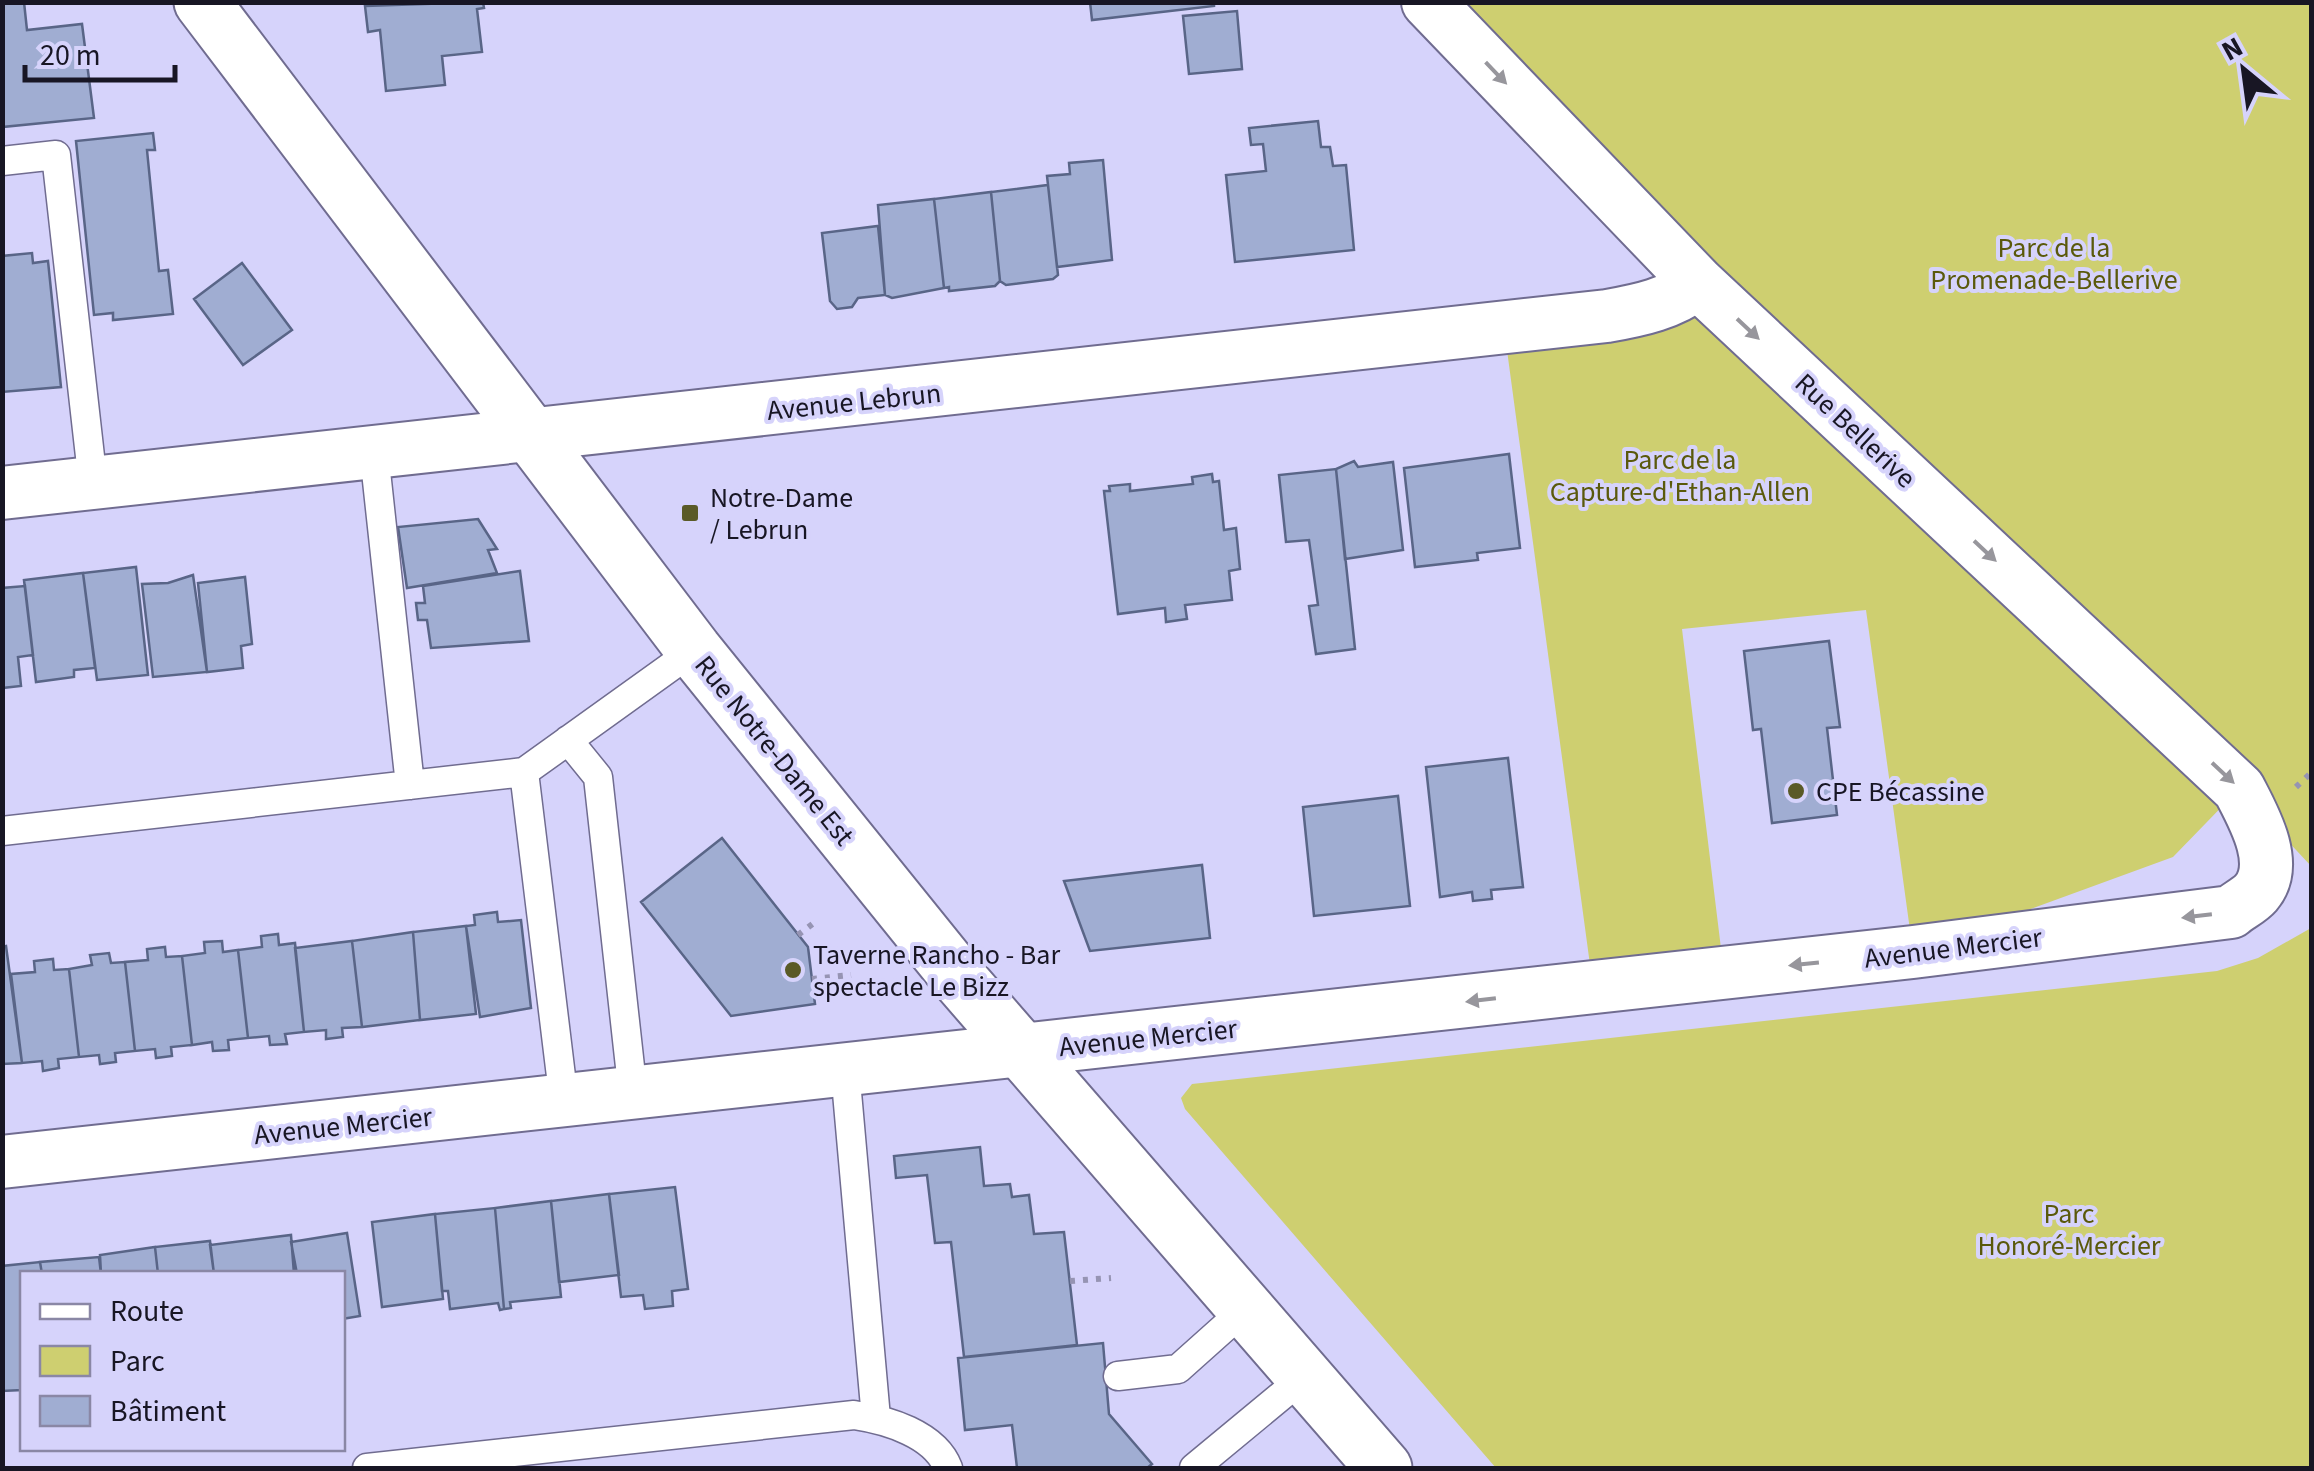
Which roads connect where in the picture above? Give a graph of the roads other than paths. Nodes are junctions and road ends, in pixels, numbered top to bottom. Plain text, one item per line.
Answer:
1 (202, 2) edge
2 (1428, 2) edge
3 (2, 160) edge
4 (1698, 283) junction
5 (528, 437) junction
6 (374, 454) junction
7 (94, 483) junction
8 (2, 493) edge
9 (694, 650) junction
10 (568, 740) junction
11 (524, 772) junction
12 (410, 785) junction
13 (2, 831) edge
14 (2265, 864) joint
15 (1024, 1052) junction
16 (846, 1070) junction
17 (634, 1094) junction
18 (564, 1101) junction
19 (2, 1162) edge
20 (1244, 1310) junction
21 (1118, 1376) dead end
22 (1304, 1377) junction
23 (876, 1418) junction
24 (368, 1468) edge
25 (948, 1468) edge
26 (1198, 1468) edge
27 (1384, 1468) edge

1 - 5 main road, Rue Notre-Dame Est
2 -> 4 street, Rue Bellerive
3 - 7 lane
4 - 5 street, Avenue Lebrun
4 -> 14 street, Rue Bellerive
5 - 6 street, Avenue Lebrun
5 - 9 main road, Rue Notre-Dame Est
6 - 7 street, Avenue Lebrun
6 - 12 lane
7 - 8 street, Avenue Lebrun
9 - 10 lane
9 - 15 main road, Rue Notre-Dame Est
10 - 11 lane
10 - 17 lane
11 - 12 lane
11 - 18 lane
12 - 13 lane
14 -> 15 street, Avenue Mercier
15 - 16 street, Avenue Mercier
15 - 20 main road, Rue Notre-Dame Est
16 - 17 street, Avenue Mercier
16 - 23 lane
17 - 18 street, Avenue Mercier
18 - 19 street, Avenue Mercier
20 - 21 lane
20 - 22 main road, Rue Notre-Dame Est
22 - 26 lane
22 - 27 main road, Rue Notre-Dame Est
23 - 24 lane
23 - 25 lane

